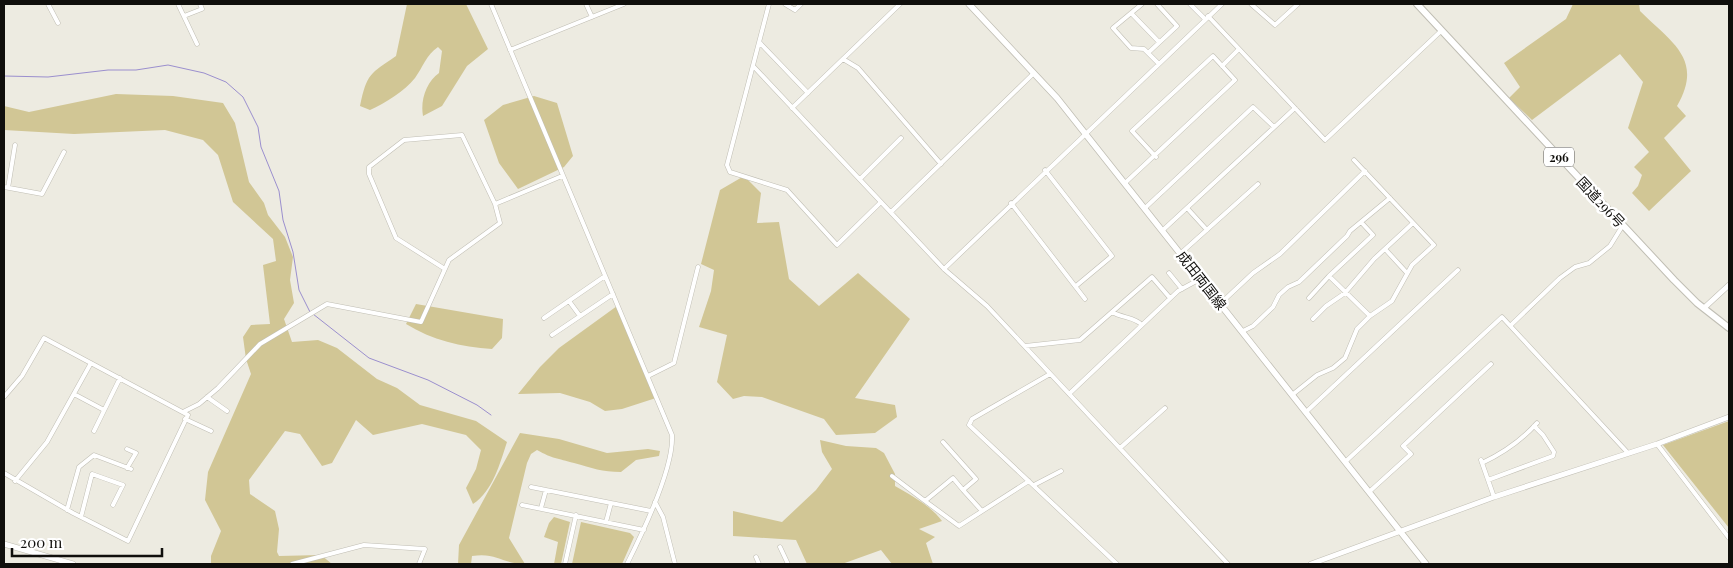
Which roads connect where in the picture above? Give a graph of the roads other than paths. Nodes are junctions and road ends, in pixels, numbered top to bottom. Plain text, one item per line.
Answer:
1 (48, 4) edge
2 (178, 4) edge
3 (200, 4) edge
4 (492, 4) edge
5 (586, 4) edge
6 (624, 4) edge
7 (769, 4) edge
8 (785, 4) edge
9 (801, 4) edge
10 (900, 4) edge
11 (969, 4) edge
12 (1142, 4) edge
13 (1156, 4) edge
14 (1190, 4) edge
15 (1222, 4) edge
16 (1251, 4) edge
17 (1298, 4) edge
18 (1416, 4) edge
19 (1131, 13) junction
20 (184, 16) junction
21 (592, 17) junction
22 (1206, 18) junction
23 (58, 23) dead end
24 (1441, 31) junction
25 (1159, 42) junction
26 (760, 43) junction
27 (197, 44) dead end
28 (1239, 49) junction
29 (510, 50) junction
30 (1148, 53) junction
31 (843, 59) junction
32 (1158, 63) junction
33 (1222, 66) junction
34 (754, 67) junction
35 (1034, 73) junction
36 (808, 93) junction
37 (792, 108) junction
38 (1295, 108) junction
39 (1274, 127) junction
40 (1085, 133) junction
41 (901, 138) dead end
42 (15, 145) dead end
43 (64, 152) dead end
44 (1156, 157) junction
45 (1354, 160) dead end
46 (941, 164) junction
47 (1045, 170) junction
48 (1365, 171) junction
49 (562, 176) junction
50 (860, 179) junction
51 (1125, 183) junction
52 (1258, 184) dead end
53 (6, 188) edge
54 (1390, 198) junction
55 (881, 202) junction
56 (494, 204) junction
57 (1011, 204) junction
58 (1145, 208) junction
59 (1187, 208) junction
60 (891, 212) junction
61 (1360, 222) junction
62 (1413, 223) junction
63 (1623, 226) junction
64 (1163, 230) junction
65 (1207, 230) junction
66 (1385, 249) junction
67 (1181, 253) junction
68 (698, 267) dead end
69 (445, 269) junction
70 (944, 269) junction
71 (1458, 270) dead end
72 (1169, 273) dead end
73 (1407, 273) junction
74 (605, 276) junction
75 (1329, 276) junction
76 (1202, 278) junction
77 (1729, 285) edge
78 (1076, 286) junction
79 (1182, 289) junction
80 (1345, 293) junction
81 (613, 294) junction
82 (1170, 298) junction
83 (1309, 298) dead end
84 (1086, 299) dead end
85 (569, 301) junction
86 (1221, 303) junction
87 (1704, 308) junction
88 (1112, 312) junction
89 (580, 316) junction
90 (1370, 316) junction
91 (544, 318) dead end
92 (1313, 318) dead end
93 (1142, 325) junction
94 (1511, 325) junction
95 (1729, 328) edge
96 (1242, 331) junction
97 (552, 335) dead end
98 (1024, 346) junction
99 (91, 363) junction
100 (1491, 364) dead end
101 (1050, 374) junction
102 (648, 376) junction
103 (120, 378) junction
104 (74, 394) junction
105 (1069, 394) junction
106 (1292, 395) junction
107 (4, 397) edge
108 (207, 397) junction
109 (1165, 408) dead end
110 (104, 410) junction
111 (227, 411) dead end
112 (183, 412) junction
113 (1306, 412) junction
114 (1729, 417) edge
115 (186, 419) junction
116 (94, 431) dead end
117 (211, 431) dead end
118 (943, 442) dead end
119 (1657, 444) junction
120 (1120, 448) junction
121 (127, 449) dead end
122 (1628, 453) junction
123 (1344, 462) junction
124 (1062, 471) dead end
125 (4, 473) edge
126 (892, 476) dead end
127 (1488, 480) junction
128 (15, 481) junction
129 (1029, 481) junction
130 (1034, 485) junction
131 (531, 487) dead end
132 (546, 490) junction
133 (964, 490) junction
134 (1369, 492) junction
135 (1494, 498) junction
136 (925, 501) junction
137 (655, 502) junction
138 (611, 503) junction
139 (112, 505) dead end
140 (522, 505) dead end
141 (542, 508) junction
142 (67, 510) junction
143 (651, 511) junction
144 (982, 511) junction
145 (576, 516) junction
146 (81, 517) junction
147 (606, 522) junction
148 (644, 530) junction
149 (1401, 533) junction
150 (1729, 538) edge
151 (4, 544) edge
152 (780, 547) dead end
153 (756, 557) dead end
154 (73, 564) edge
155 (292, 564) edge
156 (419, 564) edge
157 (565, 564) edge
158 (627, 564) edge
159 (675, 564) edge
160 (759, 564) edge
161 (788, 564) edge
162 (1117, 564) edge
163 (1228, 564) edge
164 (1312, 564) edge
165 (1426, 564) edge

1 - 23 street
2 - 20 street
3 - 20 street
4 - 29 street
5 - 21 street
6 - 21 street
7 - 26 street
8 - 9 street
10 - 31 street
11 - 35 main road, 成田両国線
12 - 19 street
13 - 25 street
14 - 22 street
15 - 22 street
16 - 17 street
18 - 24 highway, 国道296号 / 296
19 - 25 street
19 - 30 street
20 - 27 street
21 - 29 street
22 - 28 street
22 - 32 street
24 - 38 street
24 - 63 highway, 国道296号 / 296
25 - 30 street
26 - 34 street
26 - 36 street
28 - 33 street
28 - 38 street
29 - 49 street
30 - 32 street
31 - 36 street
31 - 46 street
32 - 40 street
33 - 44 street
33 - 44 street
34 - 37 street
34 - 55 street
35 - 40 main road, 成田両国線
35 - 46 street
36 - 37 street
37 - 50 street
38 - 39 street
39 - 58 street
39 - 59 street
40 - 47 street
40 - 51 main road, 成田両国線
41 - 50 street
42 - 53 street
43 - 53 street
44 - 51 street
45 - 48 street
46 - 60 street
47 - 57 street
47 - 78 street
48 - 54 street
48 - 86 street
49 - 56 street
49 - 74 street
50 - 55 street
51 - 58 main road, 成田両国線
52 - 65 street
54 - 61 street
54 - 62 street
55 - 60 street
56 - 69 street
56 - 69 street
57 - 70 street
57 - 78 street
58 - 64 main road, 成田両国線
59 - 64 street
59 - 65 street
60 - 70 street
61 - 75 street
61 - 96 street
62 - 66 street
62 - 73 street
63 - 87 highway, 国道296号 / 296
63 - 94 street
64 - 67 main road, 成田両国線
65 - 67 street
66 - 73 street
66 - 80 street
67 - 76 main road, 成田両国線
68 - 102 street
69 - 108 street
70 - 98 street
71 - 113 street
72 - 79 street
73 - 90 street
74 - 81 street
74 - 85 street
75 - 80 street
75 - 83 street
76 - 79 street
76 - 86 main road, 成田両国線
77 - 87 street
78 - 84 street
79 - 82 street
80 - 90 street
80 - 92 street
81 - 89 street
81 - 102 street
82 - 88 street
82 - 93 street
85 - 89 street
85 - 91 street
86 - 96 main road, 成田両国線
87 - 95 highway, 国道296号 / 296
88 - 93 street
88 - 98 street
89 - 97 street
90 - 106 street
93 - 105 street
94 - 122 street
94 - 123 street
96 - 106 main road, 成田両国線
98 - 101 street
99 - 103 street
99 - 104 street
99 - 107 street
100 - 134 street
101 - 105 street
101 - 129 street
102 - 137 street
103 - 110 street
103 - 112 street
104 - 110 street
104 - 128 street
105 - 120 street
106 - 113 main road, 成田両国線
108 - 111 street
108 - 112 street
109 - 120 street
110 - 116 street
112 - 115 street
113 - 123 main road, 成田両国線
114 - 119 street
115 - 117 street
115 - 146 street
118 - 133 street
119 - 122 street
119 - 150 street
120 - 163 street
121 - 142 street
122 - 135 street
123 - 134 main road, 成田両国線
124 - 130 street
125 - 128 street
126 - 136 street
127 - 127 street
127 - 135 street
128 - 142 street
129 - 130 street
129 - 144 street
130 - 162 street
131 - 132 street
132 - 138 street
132 - 141 street
133 - 136 street
133 - 144 street
134 - 149 main road, 成田両国線
135 - 149 street
136 - 144 street
137 - 143 street
137 - 159 street
138 - 143 street
138 - 147 street
139 - 146 street
140 - 141 street
141 - 145 street
142 - 146 street
143 - 148 street
145 - 147 street
145 - 157 street
147 - 148 street
148 - 158 street
149 - 164 street
149 - 165 main road, 成田両国線
151 - 154 street
152 - 161 street
153 - 160 street
155 - 156 street

